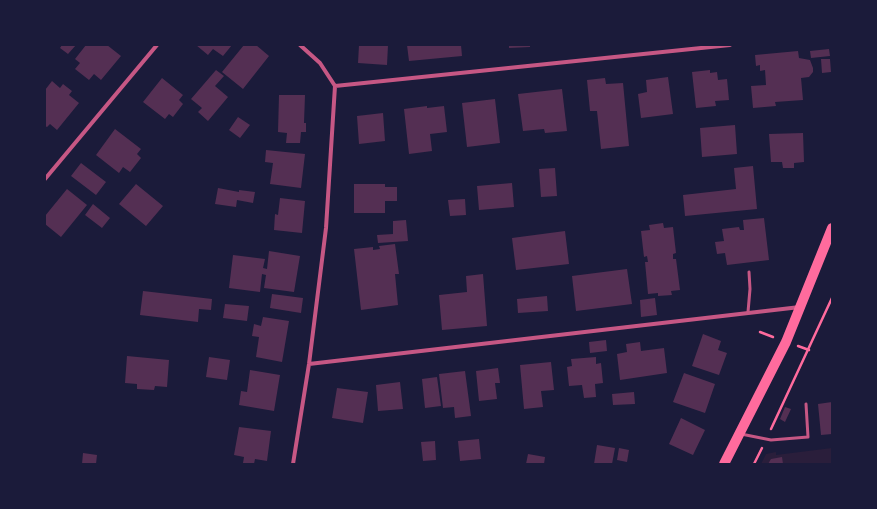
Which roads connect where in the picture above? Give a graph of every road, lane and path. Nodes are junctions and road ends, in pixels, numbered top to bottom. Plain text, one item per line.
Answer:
1 (157, 45) edge
2 (300, 45) edge
3 (730, 45) edge
4 (335, 86) junction
5 (45, 179) edge
6 (832, 228) edge
7 (749, 272) dead end
8 (832, 298) edge
9 (802, 306) junction
10 (748, 312) junction
11 (309, 364) junction
12 (806, 404) dead end
13 (739, 434) junction
14 (766, 439) junction
15 (293, 464) edge
16 (724, 464) edge
17 (754, 464) edge

1 - 5 street
2 - 4 street
3 - 4 street
4 - 11 street
6 - 9 main road
7 - 10 lane
8 - 14 path
9 - 10 street
9 - 13 main road
10 - 11 street
11 - 15 street
12 - 14 lane
13 - 14 lane
13 - 16 main road
14 - 17 path

